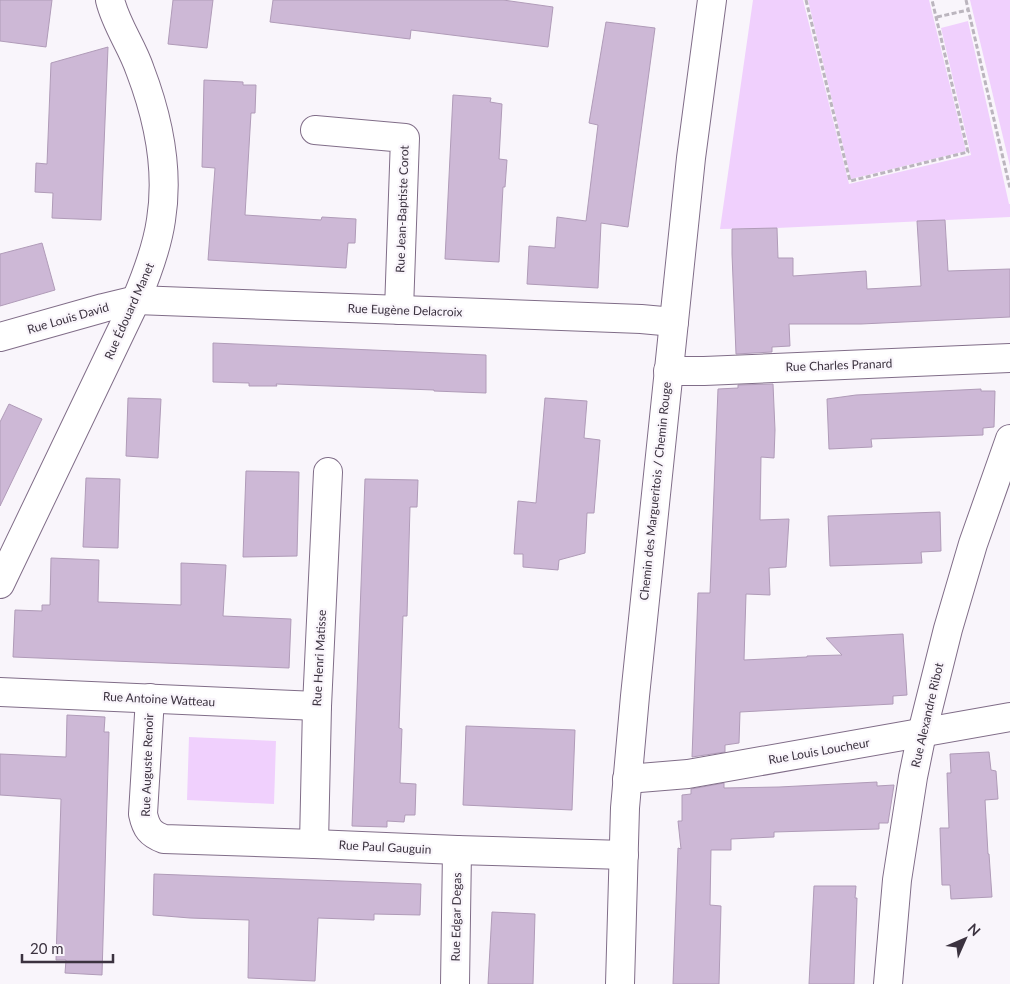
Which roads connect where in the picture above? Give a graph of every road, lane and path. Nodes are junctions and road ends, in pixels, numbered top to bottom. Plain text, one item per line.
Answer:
1 (101, 0) edge
2 (712, 0) edge
3 (806, 0) edge
4 (932, 0) edge
5 (966, 0) edge
6 (968, 10) junction
7 (114, 11) edge
8 (937, 17) junction
9 (315, 130) dead end
10 (1010, 188) edge
11 (136, 300) junction
12 (399, 310) junction
13 (674, 322) junction
14 (0, 337) edge
15 (1010, 358) edge
16 (668, 371) junction
17 (1008, 449) edge
18 (328, 472) dead end
19 (0, 584) edge
20 (0, 692) edge
21 (150, 698) junction
22 (317, 706) junction
23 (1010, 717) edge
24 (922, 733) junction
25 (627, 780) junction
26 (149, 830) joint
27 (314, 844) junction
28 (457, 850) junction
29 (624, 855) junction
30 (455, 984) edge
31 (620, 984) edge
32 (888, 984) edge

1 - 7 street, Rue Édouard Manet
2 - 13 street, Chemin des Margueritois / Chemin Rouge
3 - 8 path
4 - 8 path
5 - 6 path
6 - 8 path
6 - 10 path
7 - 11 street, Rue Édouard Manet
9 - 12 street, Rue Jean-Baptiste Corot
11 - 12 street, Rue Eugène Delacroix
11 - 14 street, Rue Louis David
11 - 19 street, Rue Édouard Manet
12 - 13 street, Rue Eugène Delacroix
13 - 16 street, Chemin des Margueritois / Chemin Rouge
15 - 16 street, Rue Charles Pranard
16 - 25 street, Chemin des Margueritois / Chemin Rouge
17 - 24 street, Rue Alexandre Ribot
18 - 22 street, Rue Henri Matisse
20 - 21 street, Rue Antoine Watteau
21 - 22 street, Rue Antoine Watteau
21 - 26 street, Rue Auguste Renoir
22 - 27 street, Rue Henri Matisse
23 - 24 street, Rue Louis Loucheur
24 - 25 street, Rue Louis Loucheur
24 - 32 street, Rue Alexandre Ribot
25 - 29 street, Chemin des Margueritois / Chemin Rouge
26 - 27 street, Rue Paul Gauguin
27 - 28 street, Rue Paul Gauguin
28 - 29 street, Rue Paul Gauguin
28 - 30 street, Rue Edgar Degas
29 - 31 street, Chemin des Margueritois / Chemin Rouge

